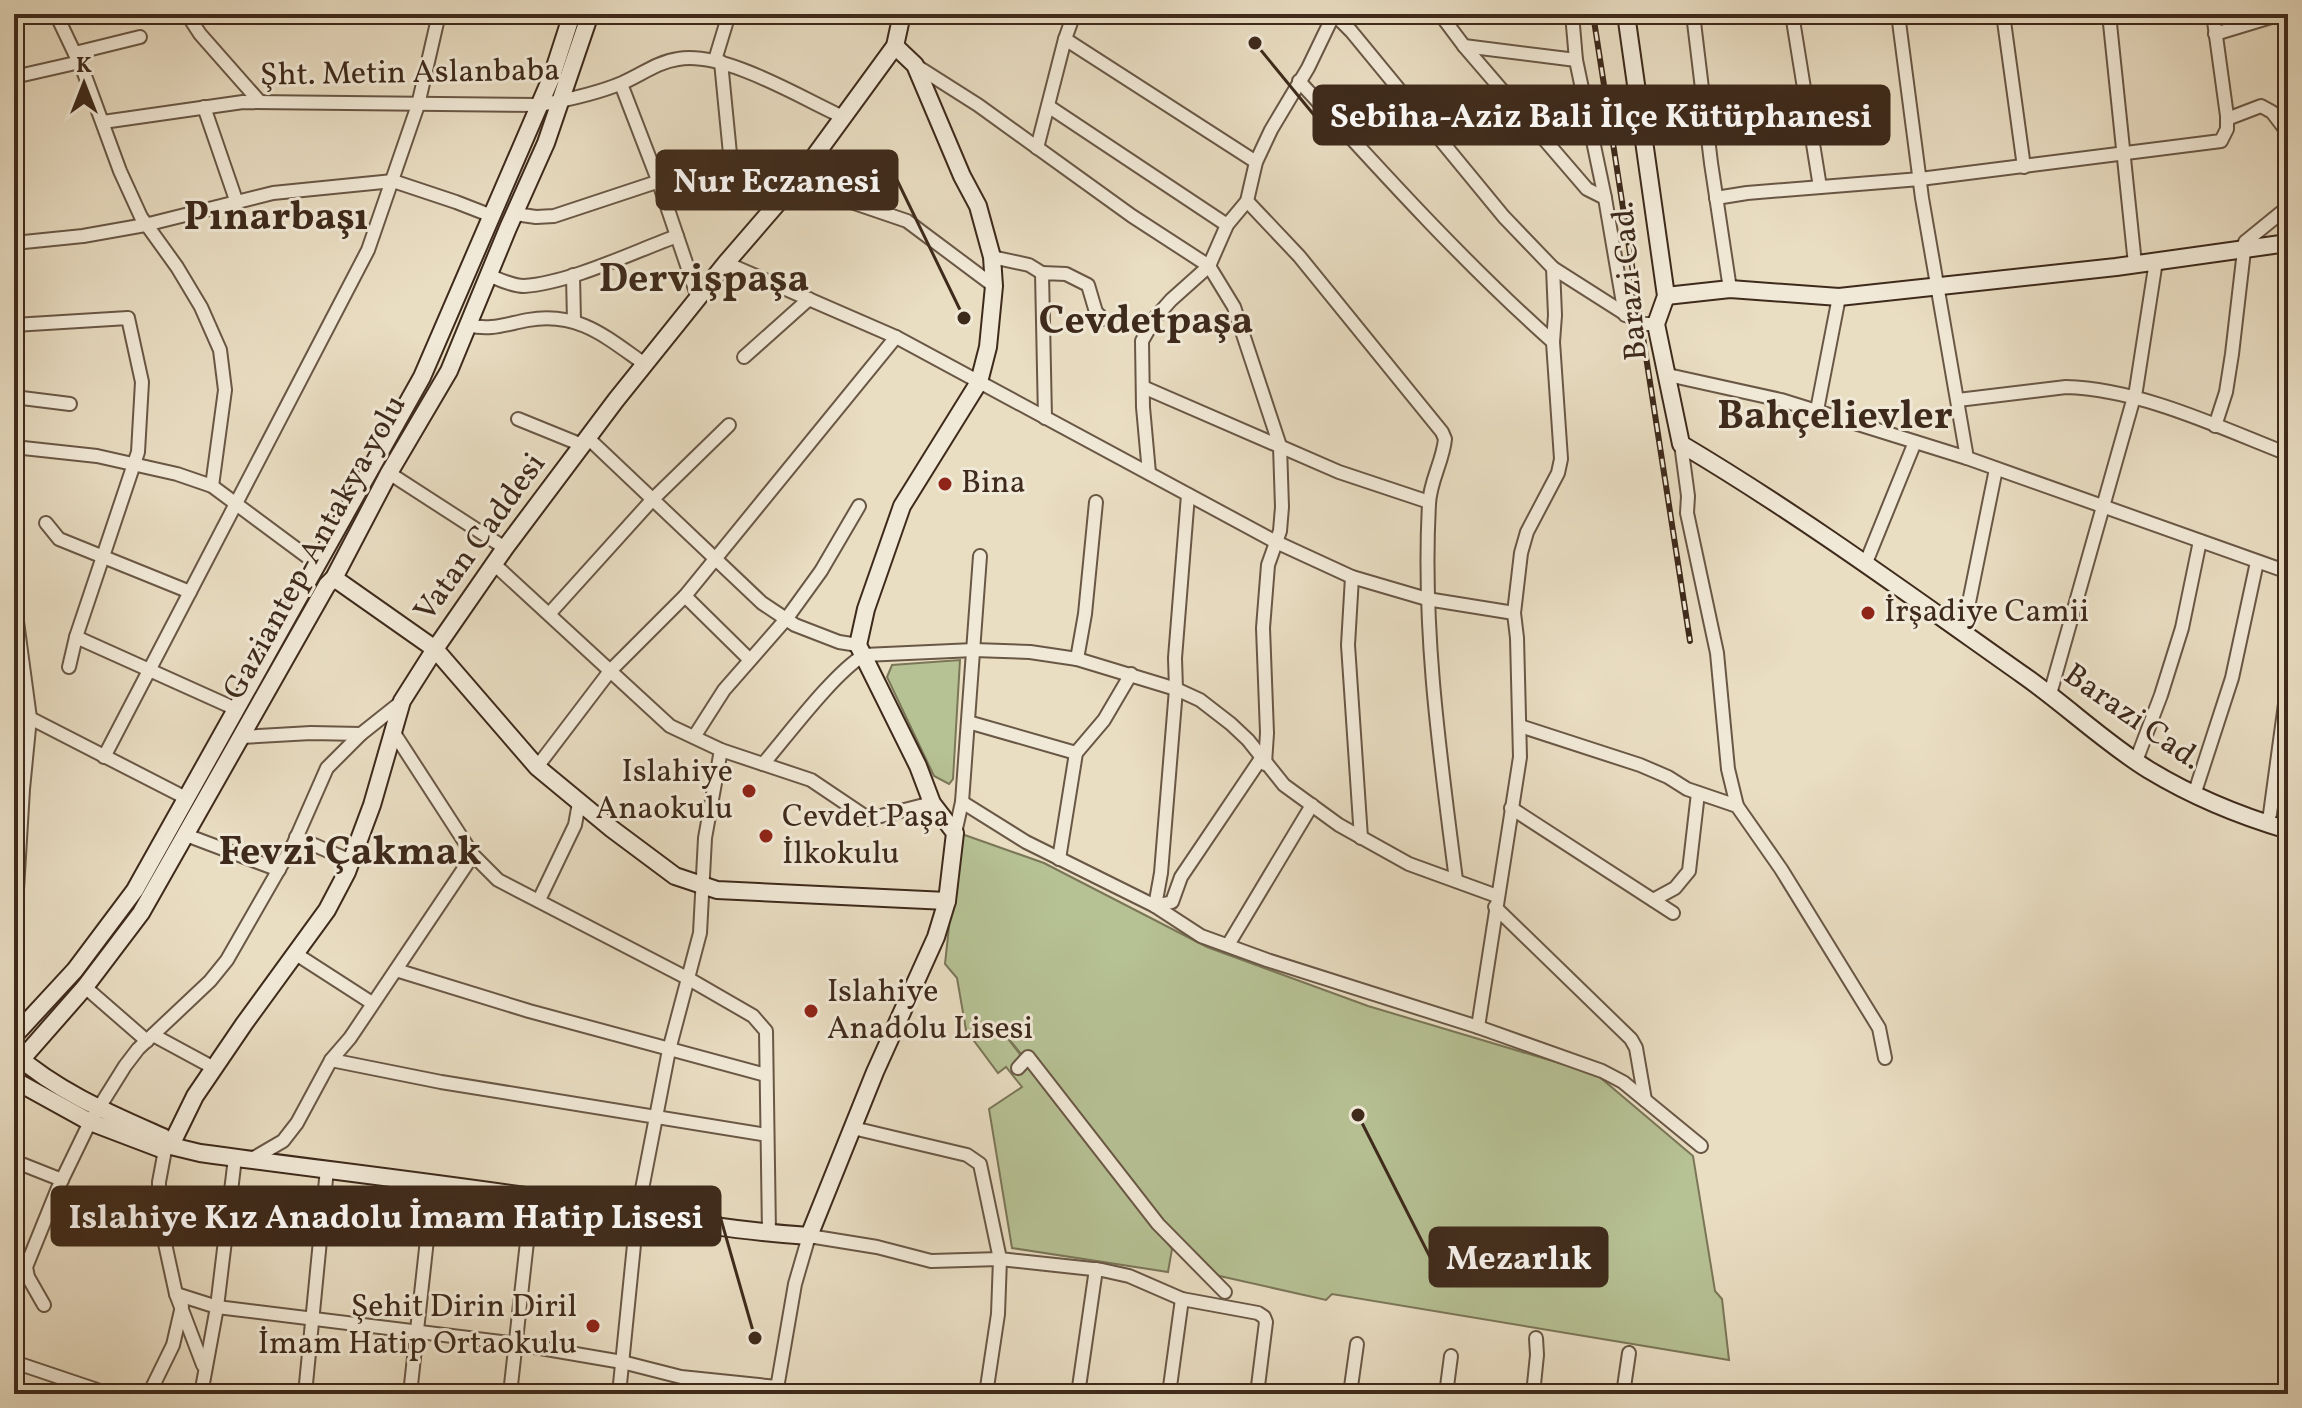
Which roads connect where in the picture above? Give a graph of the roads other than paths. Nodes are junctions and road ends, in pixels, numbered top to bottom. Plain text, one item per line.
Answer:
1 (56, 14) edge
2 (424, 14) edge
3 (572, 14) edge
4 (590, 14) edge
5 (729, 14) edge
6 (902, 14) edge
7 (1074, 14) edge
8 (1334, 14) edge
9 (1440, 14) edge
10 (1572, 14) edge
11 (1626, 14) edge
12 (1693, 14) edge
13 (1792, 14) edge
14 (1898, 14) edge
15 (2003, 14) edge
16 (2109, 14) edge
17 (2213, 14) edge
18 (2281, 14) edge
19 (191, 16) edge
20 (439, 16) edge
21 (2215, 34) junction
22 (140, 37) dead end
23 (1065, 39) junction
24 (895, 46) junction
25 (1464, 46) junction
26 (77, 58) junction
27 (1576, 60) junction
28 (718, 61) junction
29 (915, 65) junction
30 (14, 77) edge
31 (1299, 81) junction
32 (621, 84) junction
33 (561, 101) junction
34 (260, 102) junction
35 (418, 105) junction
36 (539, 105) junction
37 (1048, 106) junction
38 (204, 107) junction
39 (843, 117) junction
40 (2227, 119) junction
41 (103, 122) junction
42 (2288, 133) edge
43 (1037, 148) junction
44 (2124, 154) junction
45 (1256, 162) junction
46 (731, 164) junction
47 (2024, 167) junction
48 (1920, 179) junction
49 (658, 180) junction
50 (393, 181) junction
51 (795, 183) junction
52 (1820, 187) junction
53 (1605, 198) junction
54 (1716, 198) junction
55 (1247, 201) junction
56 (237, 203) junction
57 (2288, 207) edge
58 (515, 214) junction
59 (492, 216) junction
60 (145, 225) junction
61 (1227, 225) junction
62 (677, 236) junction
63 (14, 243) edge
64 (2288, 243) edge
65 (2242, 249) junction
66 (992, 257) junction
67 (2156, 261) junction
68 (726, 263) junction
69 (2135, 264) junction
70 (1209, 266) junction
71 (1553, 268) junction
72 (1042, 273) junction
73 (488, 275) junction
74 (573, 275) junction
75 (994, 286) junction
76 (1939, 287) junction
77 (1730, 289) junction
78 (1666, 296) junction
79 (1839, 297) junction
80 (698, 298) junction
81 (809, 299) junction
82 (1625, 315) junction
83 (1103, 319) dead end
84 (574, 321) junction
85 (1656, 324) junction
86 (14, 325) edge
87 (468, 325) junction
88 (896, 337) junction
89 (1553, 342) junction
90 (744, 357) dead end
91 (646, 365) junction
92 (1668, 375) junction
93 (979, 382) junction
94 (1143, 387) junction
95 (14, 397) edge
96 (2133, 397) junction
97 (1958, 400) junction
98 (70, 404) dead end
99 (1817, 410) junction
100 (1045, 418) junction
101 (518, 419) dead end
102 (729, 425) dead end
103 (2215, 426) junction
104 (586, 442) junction
105 (1915, 442) junction
106 (1681, 444) junction
107 (1280, 446) junction
108 (14, 447) edge
109 (2288, 454) edge
110 (1967, 458) junction
111 (136, 464) junction
112 (1996, 469) junction
113 (389, 473) junction
114 (1149, 473) junction
115 (212, 486) junction
116 (1188, 495) junction
117 (652, 500) junction
118 (1096, 502) dead end
119 (1429, 502) junction
120 (236, 503) junction
121 (859, 506) dead end
122 (2102, 506) junction
123 (46, 523) dead end
124 (2200, 541) junction
125 (1276, 542) junction
126 (505, 548) junction
127 (102, 556) junction
128 (980, 556) dead end
129 (717, 558) junction
130 (2257, 562) junction
131 (317, 564) junction
132 (494, 564) junction
133 (1865, 565) junction
134 (2288, 572) edge
135 (1352, 577) junction
136 (334, 578) junction
137 (190, 592) junction
138 (685, 596) junction
139 (14, 599) edge
140 (1427, 599) junction
141 (550, 613) junction
142 (1514, 613) junction
143 (787, 618) junction
144 (1963, 632) junction
145 (76, 637) junction
146 (435, 649) junction
147 (861, 650) junction
148 (974, 650) junction
149 (1077, 659) junction
150 (750, 660) junction
151 (69, 667) dead end
152 (149, 671) junction
153 (610, 671) junction
154 (1131, 674) junction
155 (2288, 682) edge
156 (1176, 689) junction
157 (2050, 694) junction
158 (402, 701) junction
159 (236, 709) junction
160 (30, 718) junction
161 (968, 722) junction
162 (1520, 726) junction
163 (394, 733) junction
164 (361, 734) junction
165 (241, 737) junction
166 (694, 737) junction
167 (721, 750) junction
168 (1076, 753) junction
169 (104, 757) junction
170 (1263, 760) junction
171 (2136, 761) junction
172 (763, 764) junction
173 (537, 767) junction
174 (18, 789) edge
175 (1698, 793) junction
176 (2194, 795) junction
177 (186, 798) junction
178 (962, 802) junction
179 (579, 803) junction
180 (932, 803) junction
181 (1312, 805) junction
182 (1737, 806) junction
183 (1511, 808) junction
184 (2266, 823) junction
185 (2288, 830) edge
186 (955, 833) junction
187 (186, 835) junction
188 (296, 837) junction
189 (1361, 838) junction
190 (473, 855) junction
191 (1059, 859) junction
192 (351, 861) junction
193 (279, 870) junction
194 (1456, 880) junction
195 (703, 887) junction
196 (539, 900) junction
197 (1653, 900) junction
198 (947, 901) junction
199 (1496, 902) junction
200 (1155, 906) junction
201 (1673, 913) dead end
202 (14, 940) edge
203 (1228, 945) junction
204 (296, 954) junction
205 (396, 970) junction
206 (689, 979) junction
207 (85, 987) junction
208 (372, 1003) junction
209 (1478, 1027) junction
210 (14, 1036) edge
211 (150, 1038) junction
212 (669, 1050) junction
213 (1885, 1058) dead end
214 (16, 1060) edge
215 (331, 1060) junction
216 (214, 1068) junction
217 (1018, 1068) dead end
218 (766, 1075) junction
219 (14, 1080) edge
220 (1645, 1100) junction
221 (94, 1115) junction
222 (657, 1116) junction
223 (853, 1128) junction
224 (767, 1135) junction
225 (167, 1144) junction
226 (1701, 1146) dead end
227 (244, 1158) junction
228 (14, 1161) edge
229 (327, 1169) junction
230 (62, 1180) junction
231 (433, 1185) junction
232 (532, 1197) junction
233 (637, 1215) junction
234 (769, 1233) junction
235 (809, 1236) junction
236 (14, 1256) edge
237 (1000, 1259) junction
238 (28, 1262) junction
239 (1096, 1269) junction
240 (1225, 1292) dead end
241 (1182, 1299) junction
242 (179, 1300) junction
243 (44, 1305) dead end
244 (217, 1307) junction
245 (313, 1317) junction
246 (418, 1332) junction
247 (1536, 1338) dead end
248 (517, 1344) junction
249 (1357, 1344) dead end
250 (1629, 1353) dead end
251 (1451, 1356) dead end
252 (14, 1362) edge
253 (622, 1362) junction
254 (204, 1368) junction
255 (777, 1391) edge
256 (200, 1392) edge
257 (109, 1394) edge
258 (149, 1394) edge
259 (305, 1394) edge
260 (410, 1394) edge
261 (510, 1394) edge
262 (619, 1394) edge
263 (986, 1394) edge
264 (1078, 1394) edge
265 (1169, 1394) edge
266 (1257, 1394) edge
267 (1350, 1394) edge
268 (1446, 1394) edge
269 (1533, 1394) edge
270 (1623, 1394) edge

1 - 26 street
2 - 20 street
3 - 36 street, Gaziantep-Antakya yolu
4 - 33 street, Gaziantep-Antakya yolu
5 - 28 street
6 - 24 street, Vatan Caddesi
7 - 23 street
8 - 31 street
8 - 71 street
9 - 25 street
10 - 27 street
11 - 78 street, Barazi Cad.
12 - 54 street
13 - 52 street
14 - 48 street
15 - 47 street
16 - 44 street
17 - 21 street
18 - 21 street
19 - 34 street
20 - 35 street
21 - 40 street
22 - 26 street
23 - 37 street
23 - 45 street
24 - 29 street
24 - 39 street, Vatan Caddesi
25 - 27 street
25 - 53 street
26 - 30 street
26 - 41 street
27 - 53 street
28 - 32 street, Şht. Metin Aslanbaba
28 - 39 street, Şht. Metin Aslanbaba
28 - 46 street
29 - 43 street
29 - 66 street
31 - 45 street
31 - 89 street
32 - 33 street, Şht. Metin Aslanbaba
32 - 49 street
33 - 36 street, Şht. Metin Aslanbaba
33 - 58 street, Gaziantep-Antakya yolu
34 - 35 street, Şht. Metin Aslanbaba
34 - 38 street, Şht. Metin Aslanbaba
35 - 36 street, Şht. Metin Aslanbaba
35 - 50 street
36 - 59 street, Gaziantep-Antakya yolu
37 - 43 street
37 - 61 street
38 - 41 street, Şht. Metin Aslanbaba
38 - 56 street
39 - 51 street, Vatan Caddesi
40 - 42 street
40 - 44 street
41 - 60 street
43 - 70 street
44 - 47 street
44 - 69 street
45 - 55 street
46 - 49 street
46 - 51 street
47 - 48 street
48 - 52 street
48 - 76 street
49 - 58 street
49 - 62 street
50 - 56 street
50 - 59 street
50 - 120 street
51 - 68 street, Vatan Caddesi
51 - 75 street
52 - 54 street
53 - 82 street
54 - 77 street
55 - 61 street
55 - 119 street
56 - 60 street
57 - 65 street
58 - 73 street, Gaziantep-Antakya yolu
59 - 131 street, Gaziantep-Antakya yolu
60 - 63 street
60 - 115 street
61 - 70 street
62 - 74 street
62 - 80 street
64 - 65 street
65 - 67 street
65 - 103 street
66 - 72 street
66 - 75 street
67 - 69 street
67 - 96 street
68 - 80 street, Vatan Caddesi
68 - 81 street
69 - 76 street
70 - 94 street
70 - 107 street
71 - 82 street
71 - 89 street
72 - 83 street
72 - 100 street
73 - 74 street
73 - 87 street, Gaziantep-Antakya yolu
74 - 84 street
75 - 93 street
76 - 79 street
76 - 97 street
77 - 78 street
77 - 79 street
78 - 85 street, Barazi Cad.
79 - 99 street
80 - 91 street, Vatan Caddesi
81 - 88 street
81 - 90 street
82 - 85 street
84 - 87 street
84 - 91 street
85 - 92 street, Barazi Cad.
86 - 111 street
87 - 113 street, Gaziantep-Antakya yolu
88 - 93 street
88 - 129 street
89 - 142 street
91 - 104 street, Vatan Caddesi
92 - 99 street
92 - 106 street, Barazi Cad.
93 - 100 street
93 - 147 street
94 - 107 street
94 - 114 street
95 - 98 street
96 - 97 street
96 - 103 street
96 - 122 street
97 - 110 street
99 - 105 street
100 - 114 street
101 - 104 street
102 - 117 street
103 - 109 street
104 - 117 street
104 - 126 street, Vatan Caddesi
105 - 110 street
105 - 133 street
106 - 133 street, Barazi Cad.
106 - 182 street
107 - 119 street
107 - 125 street
108 - 111 street
110 - 112 street
111 - 115 street
111 - 127 street
112 - 122 street
112 - 144 street
113 - 126 street
113 - 136 street, Gaziantep-Antakya yolu
114 - 116 street
115 - 120 street
116 - 125 street
116 - 156 street
117 - 129 street
117 - 141 street
118 - 149 street
119 - 140 street
120 - 131 street
120 - 137 street
121 - 143 street
122 - 124 street
122 - 157 street
123 - 127 street
124 - 130 street
124 - 171 street
125 - 135 street
125 - 170 street
126 - 132 street, Vatan Caddesi
127 - 137 street
127 - 145 street
128 - 148 street
129 - 138 street
129 - 143 street
130 - 134 street
130 - 176 street
131 - 159 street, Gaziantep-Antakya yolu
132 - 141 street
132 - 146 street, Vatan Caddesi
133 - 144 street, Barazi Cad.
135 - 140 street
135 - 189 street
136 - 146 street
136 - 165 street, Gaziantep-Antakya yolu
137 - 152 street
138 - 150 street
138 - 153 street
139 - 160 street
140 - 142 street
140 - 194 street
141 - 153 street
142 - 162 street
143 - 147 street
143 - 150 street
144 - 157 street, Barazi Cad.
145 - 151 street
145 - 152 street
146 - 158 street
146 - 173 street, Vatan Caddesi
147 - 148 street
147 - 172 street
147 - 180 street
148 - 149 street
148 - 161 street
149 - 154 street
150 - 166 street
152 - 159 street
152 - 169 street
153 - 166 street
153 - 173 street
154 - 156 street
154 - 168 street
155 - 184 street
156 - 170 street
156 - 200 street
157 - 171 street, Barazi Cad.
158 - 163 street
158 - 164 street
159 - 177 street, Gaziantep-Antakya yolu
160 - 169 street
160 - 174 street
161 - 168 street
161 - 178 street
162 - 175 street
162 - 183 street
163 - 190 street
163 - 192 street
164 - 165 street
164 - 188 street
165 - 187 street, Gaziantep-Antakya yolu
166 - 167 street
167 - 172 street
167 - 195 street
168 - 191 street
169 - 177 street
170 - 181 street
170 - 200 street
171 - 176 street, Barazi Cad.
172 - 180 street
173 - 179 street, Vatan Caddesi
174 - 202 street
175 - 182 street
175 - 197 street
176 - 184 street, Barazi Cad.
177 - 210 street, Gaziantep-Antakya yolu
178 - 186 street
178 - 191 street
179 - 195 street, Vatan Caddesi
179 - 196 street
180 - 186 street
181 - 189 street
181 - 203 street
182 - 213 street
183 - 197 street
183 - 199 street
184 - 185 street, Barazi Cad.
186 - 198 street
187 - 193 street
187 - 207 street, Gaziantep-Antakya yolu
188 - 192 street
188 - 193 street
189 - 194 street
190 - 196 street
190 - 205 street
191 - 200 street
192 - 204 street
193 - 211 street
194 - 199 street
195 - 198 street, Vatan Caddesi
195 - 206 street
196 - 206 street
197 - 201 street
198 - 223 street
199 - 209 street
199 - 220 street
200 - 203 street
203 - 209 street
204 - 208 street
204 - 216 street
205 - 208 street
205 - 212 street
206 - 212 street
206 - 218 street
207 - 211 street
207 - 214 street, Gaziantep-Antakya yolu
208 - 215 street
209 - 220 street
211 - 216 street
211 - 221 street
212 - 218 street
212 - 222 street
214 - 221 street
215 - 222 street
215 - 227 street
216 - 225 street
217 - 240 street
218 - 224 street
219 - 221 street
220 - 226 street
221 - 225 street
221 - 230 street
222 - 224 street
222 - 233 street
223 - 235 street
223 - 237 street
224 - 234 street
225 - 227 street
225 - 242 street
227 - 229 street
227 - 244 street
228 - 230 street
229 - 231 street
229 - 245 street
230 - 238 street
231 - 232 street
231 - 246 street
232 - 233 street
232 - 248 street
233 - 234 street
233 - 253 street
234 - 235 street
235 - 237 street
235 - 255 street
236 - 238 street
237 - 239 street
237 - 263 street
238 - 243 street
239 - 241 street
239 - 264 street
241 - 265 street
241 - 266 street
242 - 244 street
242 - 254 street
242 - 258 street
244 - 245 street
244 - 254 street
245 - 246 street
245 - 259 street
246 - 248 street
246 - 260 street
247 - 269 street
248 - 253 street
248 - 261 street
249 - 267 street
250 - 270 street
251 - 268 street
252 - 257 street
253 - 255 street
253 - 262 street
254 - 256 street

